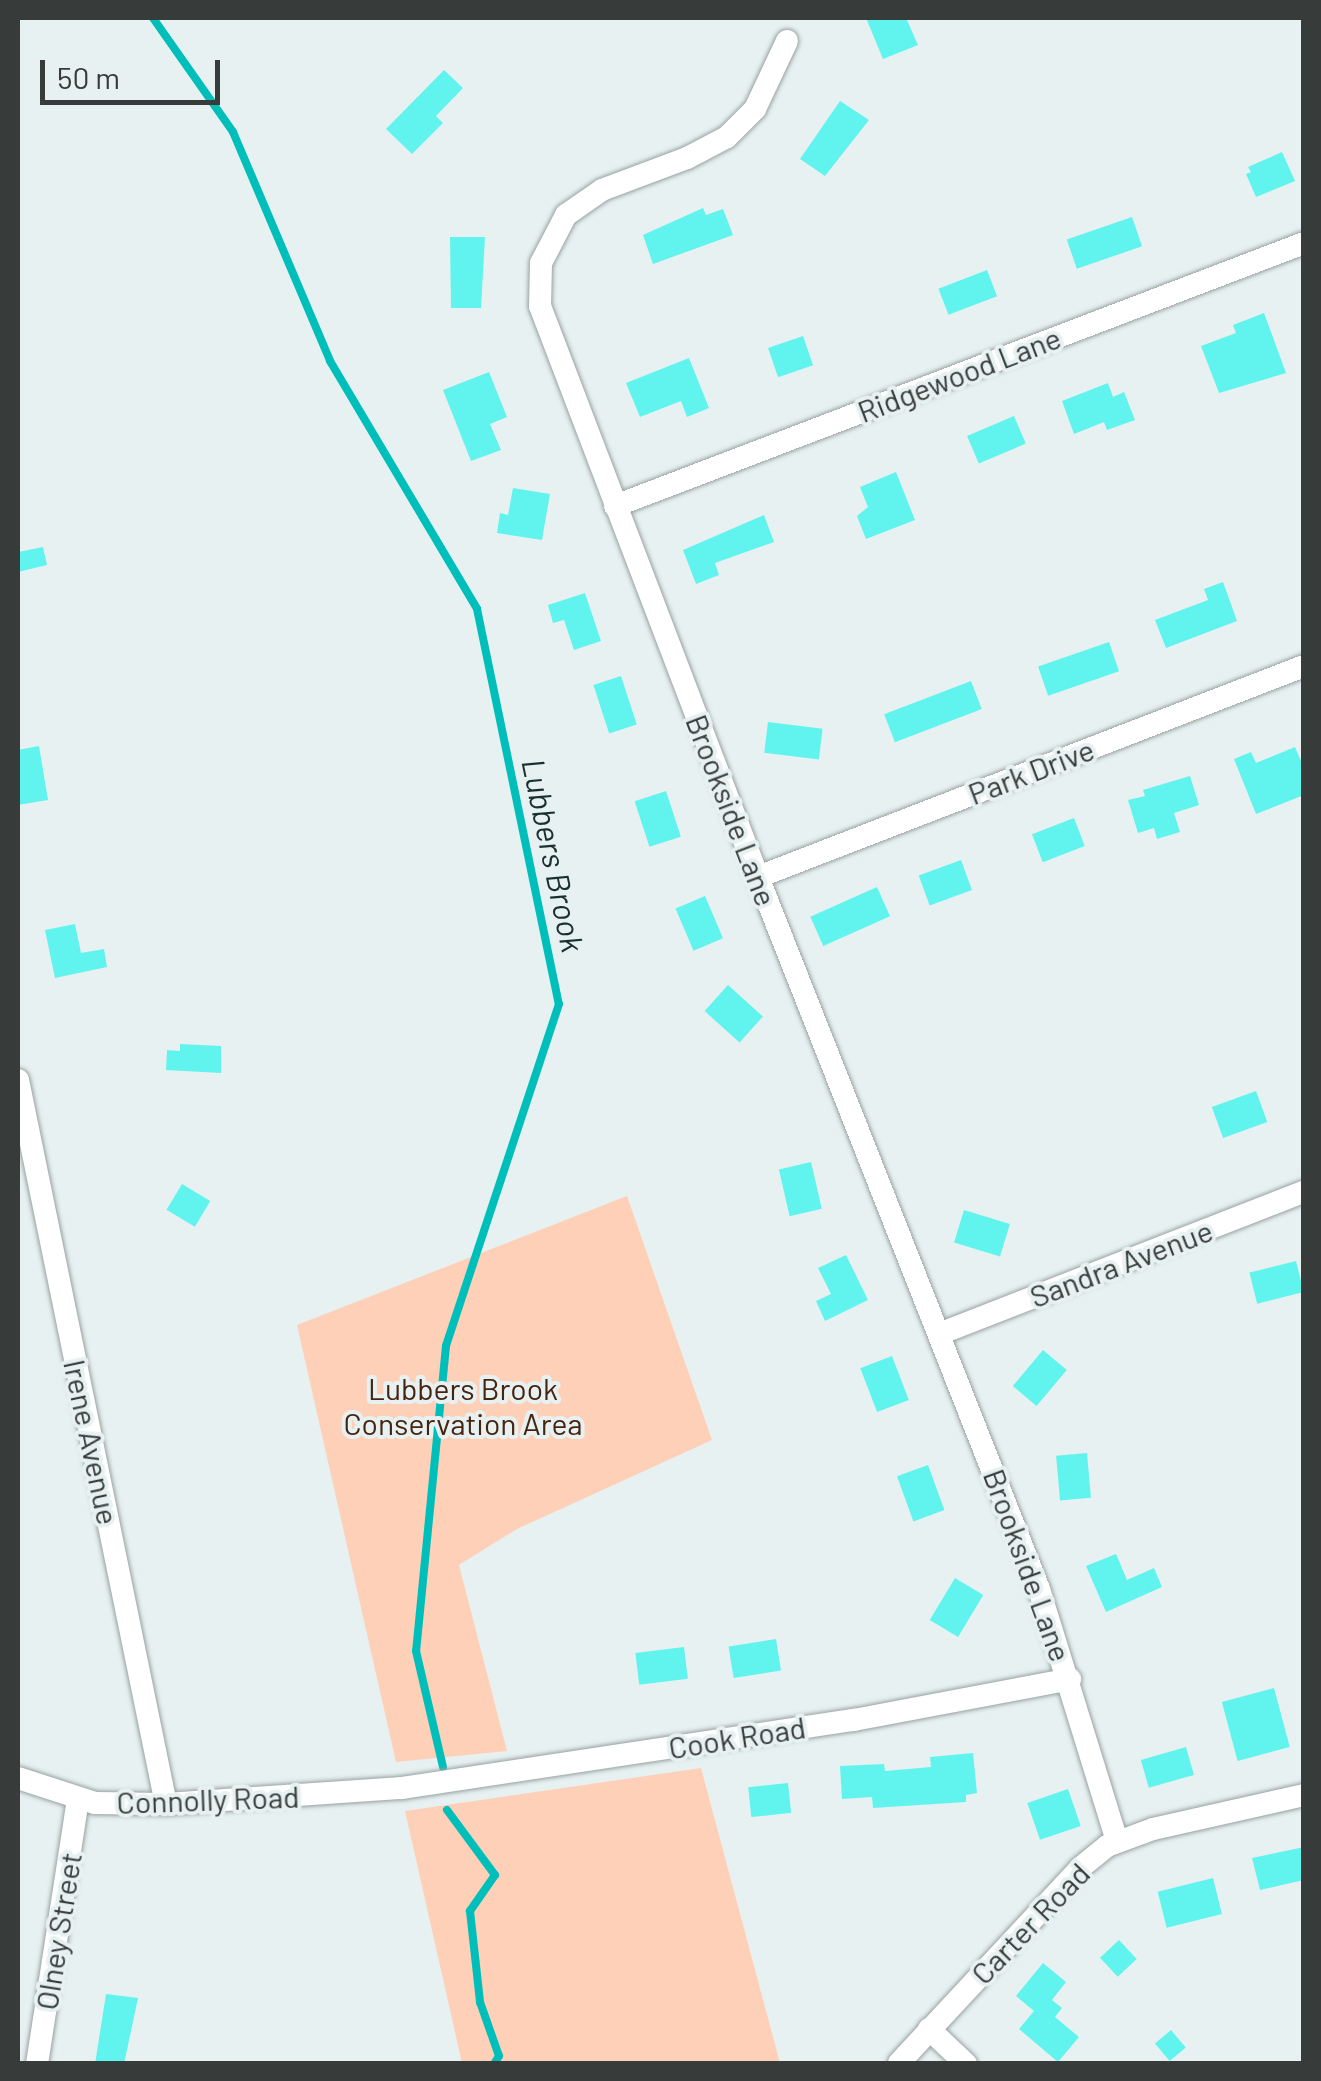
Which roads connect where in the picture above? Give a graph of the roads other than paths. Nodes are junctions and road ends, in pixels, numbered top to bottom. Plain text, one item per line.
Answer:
1 (786, 41) dead end
2 (1304, 242) edge
3 (615, 506) junction
4 (1304, 666) edge
5 (758, 877) junction
6 (18, 1080) edge
7 (1304, 1192) edge
8 (939, 1334) junction
9 (1070, 1680) junction
10 (18, 1778) edge
11 (402, 1788) joint
12 (1304, 1795) edge
13 (78, 1798) junction
14 (166, 1804) junction
15 (1117, 1841) junction
16 (929, 2029) junction
17 (899, 2063) edge
18 (38, 2064) edge
19 (966, 2064) edge

1 - 3 street, Brookside Lane
2 - 3 street, Ridgewood Lane
3 - 5 street, Brookside Lane
4 - 5 street, Park Drive
5 - 8 street, Brookside Lane
6 - 14 street, Irene Avenue
7 - 8 street, Sandra Avenue
8 - 9 street, Brookside Lane
9 - 11 street, Cook Road
9 - 15 street, Brookside Lane
10 - 13 street, Connolly Road
11 - 14 street, Connolly Road
12 - 15 street, Carter Road
13 - 14 street, Connolly Road
13 - 18 street, Olney Street
15 - 16 street, Carter Road
16 - 17 street, Carter Road
16 - 19 street

